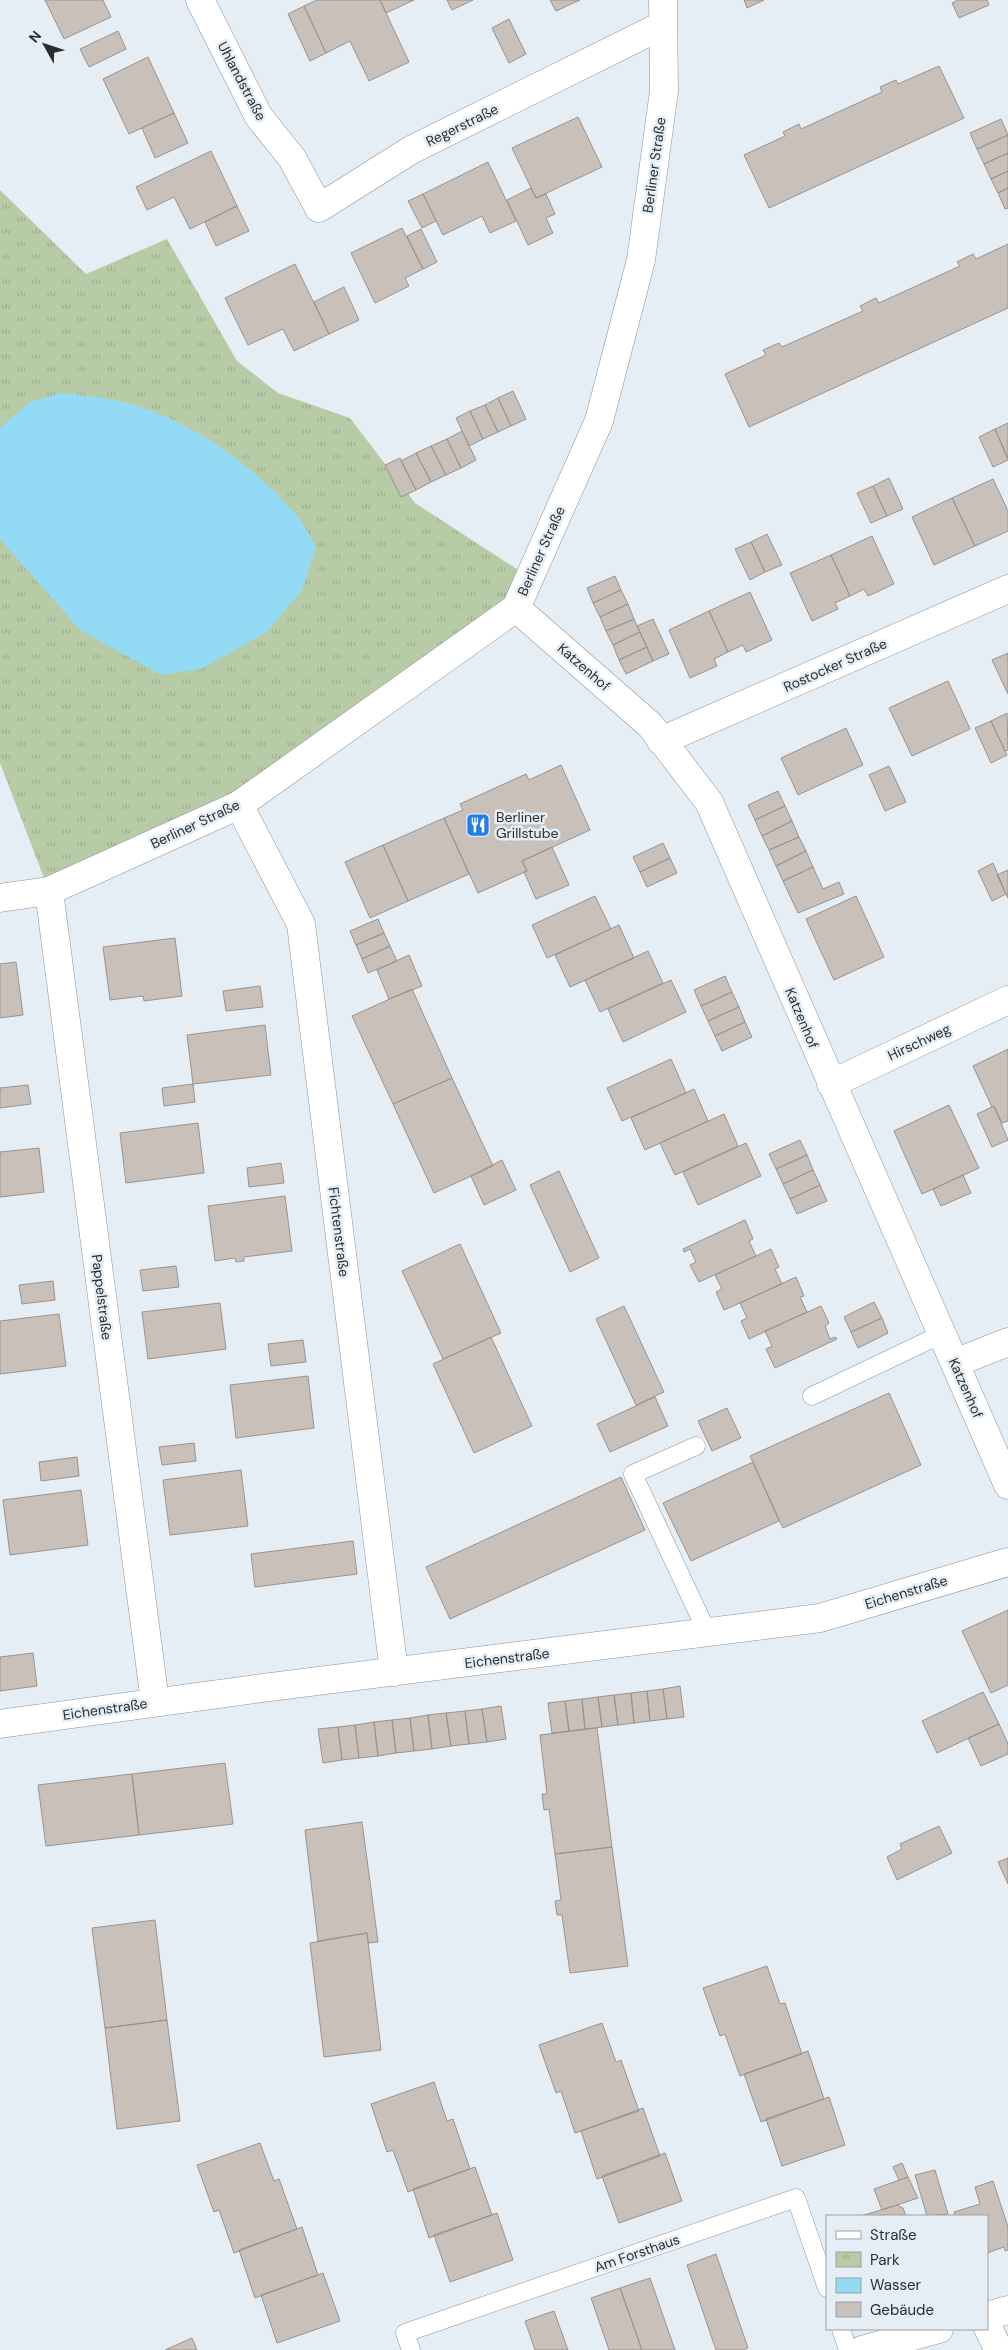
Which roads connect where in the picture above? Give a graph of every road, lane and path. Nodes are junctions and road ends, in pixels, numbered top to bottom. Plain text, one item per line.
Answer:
1 (200, 0) edge
2 (663, 13) edge
3 (292, 158) joint
4 (1008, 589) edge
5 (516, 608) junction
6 (661, 741) junction
7 (239, 805) junction
8 (49, 891) junction
9 (0, 898) edge
10 (1008, 1000) edge
11 (831, 1084) junction
12 (942, 1334) junction
13 (1008, 1342) edge
14 (955, 1363) junction
15 (812, 1396) dead end
16 (696, 1446) dead end
17 (1008, 1485) edge
18 (1008, 1562) edge
19 (708, 1632) junction
20 (394, 1672) junction
21 (155, 1702) junction
22 (0, 1724) edge
23 (826, 2285) edge
24 (1008, 2310) edge
25 (988, 2316) edge
26 (988, 2328) edge
27 (841, 2330) edge
28 (935, 2330) edge
29 (411, 2350) edge
30 (848, 2350) edge
31 (862, 2350) edge
32 (999, 2350) edge

1 - 3 street, Uhlandstraße
2 - 3 street, Regerstraße
2 - 5 street, Berliner Straße
4 - 6 street, Rostocker Straße
5 - 6 street, Katzenhof
5 - 7 street, Berliner Straße
6 - 11 street, Katzenhof
7 - 8 street, Berliner Straße
7 - 20 street, Fichtenstraße
8 - 9 street, Berliner Straße
8 - 21 street, Pappelstraße
10 - 11 street, Hirschweg
11 - 12 street, Katzenhof
12 - 14 street, Katzenhof
12 - 15 lane
13 - 14 street
14 - 17 street, Katzenhof
16 - 19 lane
18 - 19 street, Eichenstraße
19 - 20 street, Eichenstraße
20 - 21 street, Eichenstraße
21 - 22 street, Eichenstraße
23 - 29 lane, Am Forsthaus
24 - 25 street
26 - 32 street
27 - 30 lane
28 - 31 street

